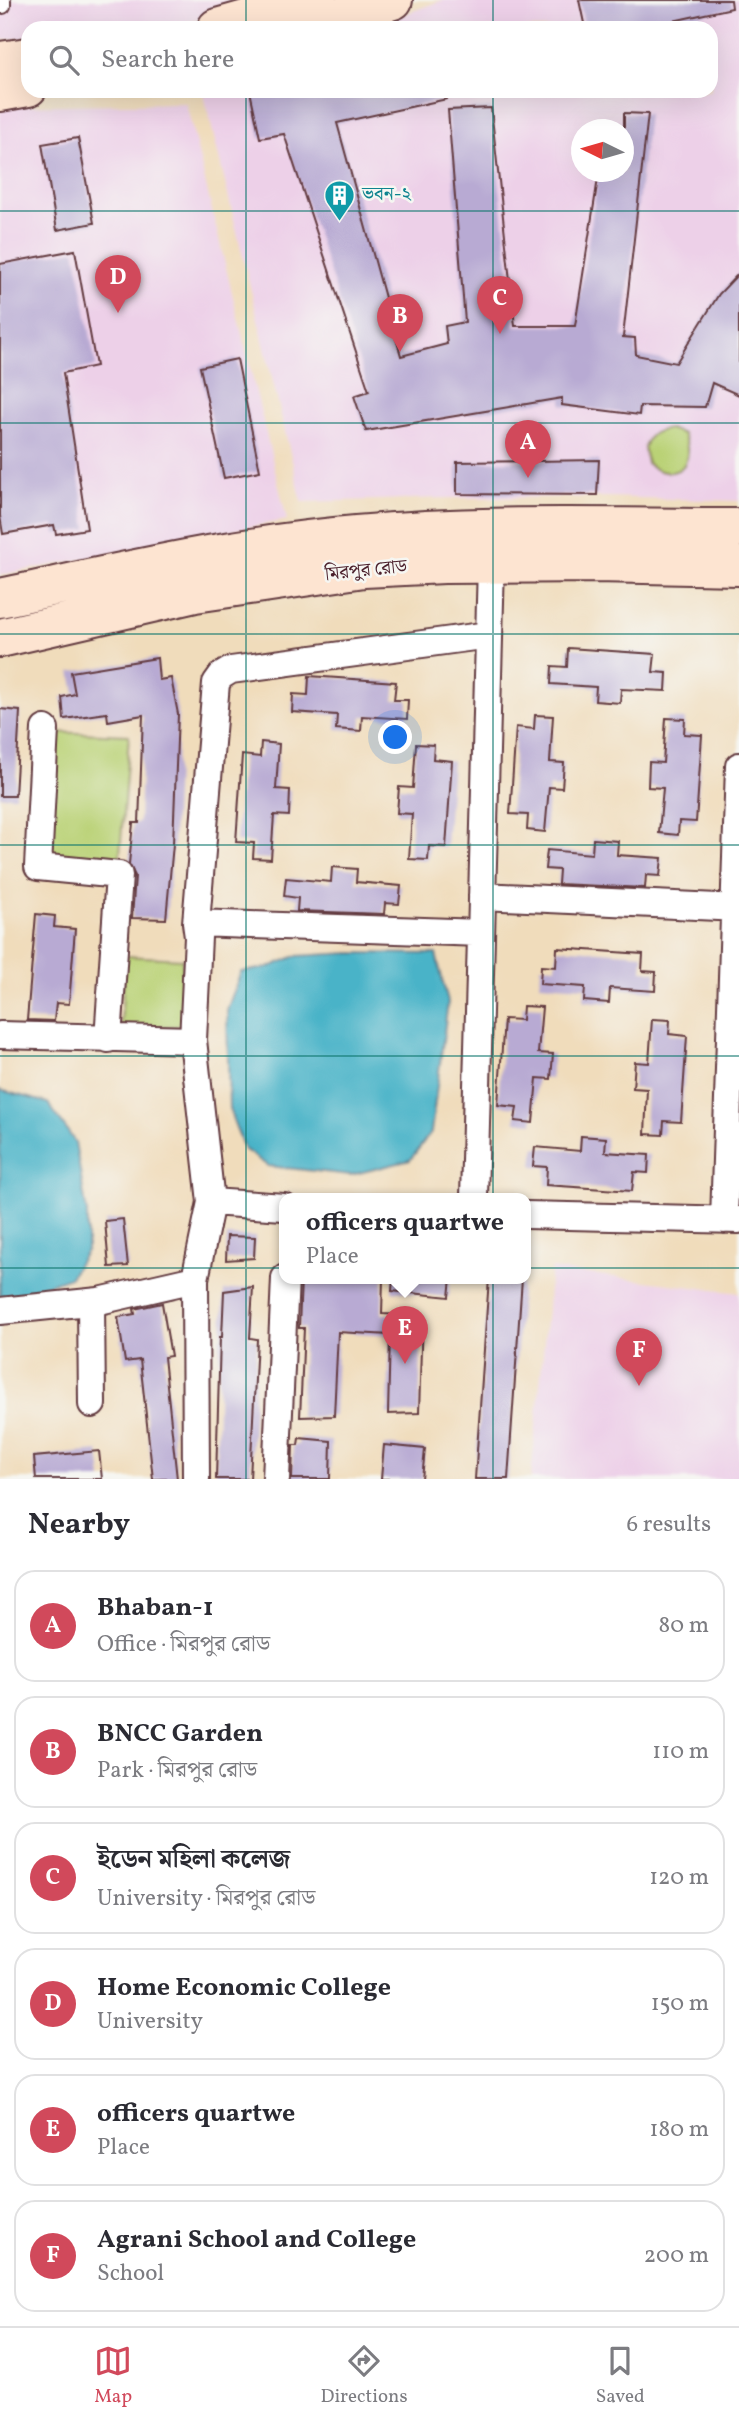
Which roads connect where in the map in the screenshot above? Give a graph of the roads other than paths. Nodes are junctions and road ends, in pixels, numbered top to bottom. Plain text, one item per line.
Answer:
1 (4, 0) edge
2 (317, 0) edge
3 (393, 0) edge
4 (0, 6) edge
5 (242, 21) edge
6 (328, 21) edge
7 (21, 58) edge
8 (0, 61) edge
9 (21, 88) edge
10 (0, 92) edge
11 (739, 528) edge
12 (491, 564) junction
13 (739, 566) edge
14 (0, 598) edge
15 (489, 635) junction
16 (0, 638) edge
17 (45, 729) dead end
18 (739, 766) edge
19 (482, 896) junction
20 (737, 907) edge
21 (196, 923) junction
22 (481, 933) junction
23 (0, 1035) edge
24 (108, 1039) junction
25 (193, 1040) junction
26 (474, 1193) edge
27 (211, 1202) junction
28 (279, 1207) edge
29 (531, 1215) edge
30 (732, 1220) edge
31 (195, 1279) junction
32 (285, 1284) edge
33 (91, 1302) junction
34 (0, 1311) edge
35 (92, 1404) dead end
36 (196, 1479) edge
37 (276, 1479) edge

1 - 4 lane
2 - 5 main road
3 - 6 main road
7 - 8 main road
9 - 10 main road
11 - 14 main road, মিরপুর রোড
12 - 13 main road, মিরপুর রোড
12 - 15 street
12 - 16 main road, মিরপুর রোড
15 - 19 street
15 - 21 street
17 - 24 street
18 - 20 street
19 - 20 street
19 - 22 street
20 - 30 street
21 - 22 street
21 - 25 street
22 - 26 street
23 - 24 street
24 - 25 street
25 - 27 street
27 - 28 street
27 - 31 street
29 - 30 street
31 - 33 street
31 - 36 street
32 - 37 street
33 - 34 street
33 - 35 street

